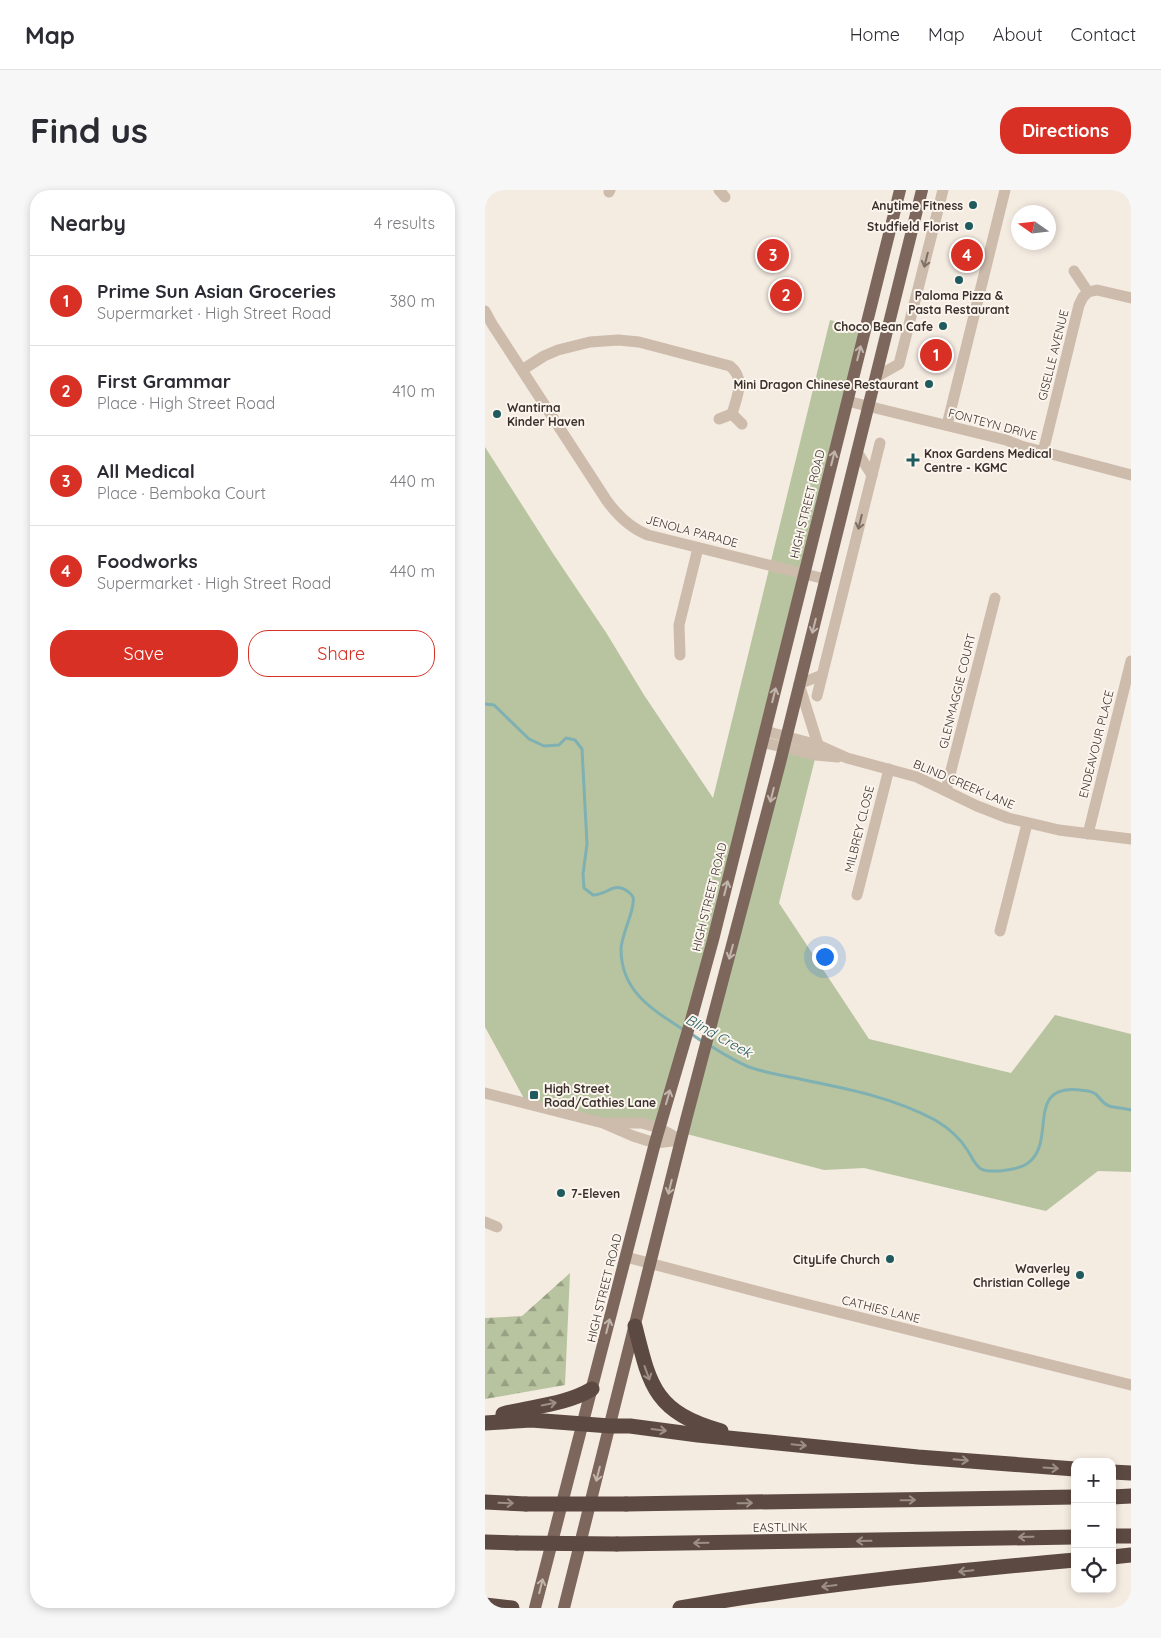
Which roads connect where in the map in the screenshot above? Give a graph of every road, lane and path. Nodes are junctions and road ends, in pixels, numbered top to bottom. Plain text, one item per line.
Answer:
1 (922, 190) edge
2 (1005, 190) edge
3 (901, 191) edge
4 (943, 192) edge
5 (1074, 271) dead end
6 (1088, 292) junction
7 (1131, 298) edge
8 (485, 311) edge
9 (522, 370) junction
10 (876, 377) junction
11 (847, 400) junction
12 (868, 406) junction
13 (732, 414) junction
14 (719, 419) dead end
15 (742, 424) dead end
16 (947, 425) junction
17 (880, 443) dead end
18 (857, 452) junction
19 (1043, 452) junction
20 (871, 475) junction
21 (1131, 475) edge
22 (698, 548) junction
23 (804, 574) junction
24 (825, 579) junction
25 (995, 598) dead end
26 (680, 655) dead end
27 (1131, 661) edge
28 (822, 675) junction
29 (799, 684) junction
30 (817, 696) dead end
31 (764, 737) junction
32 (785, 742) junction
33 (818, 744) junction
34 (847, 758) junction
35 (889, 769) junction
36 (946, 790) junction
37 (1027, 824) junction
38 (1088, 834) junction
39 (1131, 839) edge
40 (857, 896) dead end
41 (1000, 931) dead end
42 (485, 1093) edge
43 (603, 1123) junction
44 (659, 1128) junction
45 (681, 1140) junction
46 (655, 1143) junction
47 (485, 1222) edge
48 (497, 1227) dead end
49 (625, 1257) junction
50 (651, 1263) junction
51 (635, 1326) junction
52 (1131, 1385) edge
53 (592, 1389) junction
54 (485, 1421) edge
55 (584, 1424) junction
56 (610, 1426) junction
57 (751, 1439) junction
58 (1071, 1469) edge
59 (1116, 1472) edge
60 (1131, 1474) edge
61 (1131, 1496) edge
62 (1116, 1497) edge
63 (1071, 1498) edge
64 (485, 1502) edge
65 (1071, 1536) edge
66 (1116, 1536) edge
67 (1131, 1536) edge
68 (485, 1542) edge
69 (1131, 1555) edge
70 (1116, 1556) edge
71 (1071, 1560) edge
72 (485, 1605) edge
73 (694, 1606) edge
74 (512, 1608) edge
75 (535, 1608) edge
76 (564, 1608) edge
77 (680, 1608) edge

1 - 10 main road
2 - 16 street
11 -> 3 main road, HIGH STREET ROAD
4 -> 10 street
5 - 6 street
6 - 7 street
6 - 19 street, GISELLE AVENUE
8 - 9 street, JENOLA PARADE
9 - 13 street
9 - 22 street, JENOLA PARADE
10 - 12 main road
11 - 12 street, FONTEYN DRIVE
23 -> 11 main road, HIGH STREET ROAD
12 - 16 street, FONTEYN DRIVE
12 - 18 main road
13 - 14 street
13 - 15 street
16 - 19 street, FONTEYN DRIVE
17 - 20 street
18 - 20 street
18 - 24 main road
19 - 21 street, FONTEYN DRIVE
20 -> 28 street
22 - 23 street, JENOLA PARADE
22 - 26 street
23 - 24 street, JENOLA PARADE
31 -> 23 main road, HIGH STREET ROAD
24 -> 29 main road
25 - 36 street, GLENMAGGIE COURT
27 - 38 street, ENDEAVOUR PLACE
28 - 29 street
28 - 30 street
29 - 32 main road
29 - 33 street
31 - 32 street, BLIND CREEK LANE
44 -> 31 main road, HIGH STREET ROAD
32 - 33 street, BLIND CREEK LANE
32 - 34 street, BLIND CREEK LANE
32 -> 45 main road
33 - 34 street, BLIND CREEK LANE
34 - 35 street, BLIND CREEK LANE
35 - 36 street, BLIND CREEK LANE
35 - 40 street, MILBREY CLOSE
36 - 37 street, BLIND CREEK LANE
37 - 38 street, BLIND CREEK LANE
37 - 41 street
38 - 39 street, BLIND CREEK LANE
42 - 43 street
43 - 44 street
43 - 46 street
44 - 45 street
44 - 46 main road, HIGH STREET ROAD
45 - 46 street
45 -> 50 main road
46 - 49 main road, HIGH STREET ROAD
47 - 48 street
49 - 50 street, CATHIES LANE
53 -> 49 main road, HIGH STREET ROAD
50 - 51 main road
50 - 52 street, CATHIES LANE
51 - 56 main road
51 -> 57 highway
54 -> 53 highway
53 - 55 main road, HIGH STREET ROAD
54 - 55 highway
55 - 56 highway
75 -> 55 main road, HIGH STREET ROAD
56 -> 57 highway
56 -> 76 main road
57 -> 58 highway
59 - 60 highway
61 - 62 highway
64 -> 63 highway, EASTLINK, bridge
65 -> 68 highway, EASTLINK, bridge
66 - 67 highway
69 - 70 highway
71 -> 73 highway
72 - 74 highway
73 - 77 highway

